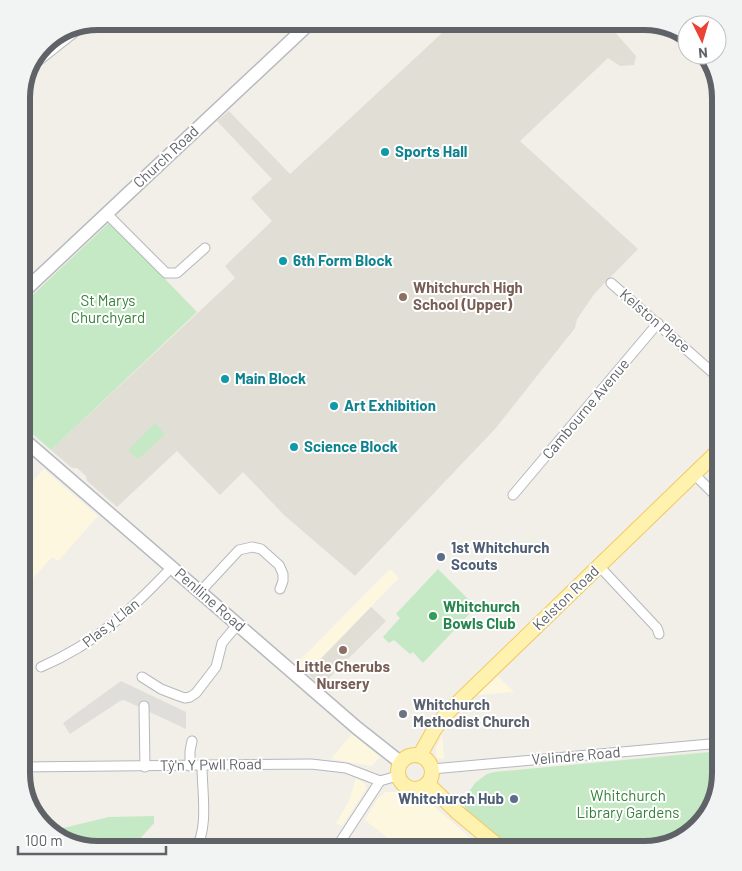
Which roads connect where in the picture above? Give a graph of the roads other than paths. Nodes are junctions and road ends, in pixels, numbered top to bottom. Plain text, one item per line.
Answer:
1 (302, 30) edge
2 (69, 37) edge
3 (48, 53) edge
4 (106, 213) junction
5 (205, 248) dead end
6 (612, 282) dead end
7 (30, 285) edge
8 (658, 323) junction
9 (712, 372) edge
10 (30, 445) edge
11 (712, 457) edge
12 (694, 474) junction
13 (712, 492) edge
14 (513, 495) dead end
15 (599, 566) junction
16 (172, 568) junction
17 (280, 589) dead end
18 (200, 592) junction
19 (238, 624) junction
20 (659, 634) dead end
21 (42, 667) dead end
22 (142, 677) dead end
23 (144, 706) dead end
24 (192, 741) dead end
25 (712, 744) edge
26 (420, 755) junction
27 (190, 766) junction
28 (202, 766) junction
29 (30, 767) edge
30 (145, 767) junction
31 (399, 769) junction
32 (432, 769) junction
33 (380, 781) junction
34 (428, 784) junction
35 (200, 841) edge
36 (341, 841) edge
37 (492, 841) edge

1 - 4 street, Church Road
2 - 3 street
4 - 5 street
4 - 7 street, Church Road
6 - 8 street, Kelston Place
8 - 9 street, Kelston Place
8 - 14 street, Cambourne Avenue
10 - 16 street, Penlline Road
11 - 12 main road, Kelston Road
12 - 13 street
12 - 15 main road, Kelston Road
15 - 20 street
15 - 26 main road, Kelston Road
16 - 18 street, Penlline Road
16 - 21 street, Plas y Llan
17 - 18 street
18 - 19 street, Penlline Road
19 - 22 street
19 - 31 street, Penlline Road
23 - 30 street
24 - 27 street
25 - 32 street, Velindre Road
26 - 31 main road
26 - 32 main road
27 - 28 street, Tŷ'n Y Pwll Road
27 - 30 street, Tŷ'n Y Pwll Road
28 - 33 street, Tŷ'n Y Pwll Road
28 - 35 street
29 - 30 street, Tŷ'n Y Pwll Road
31 - 33 street
31 - 34 main road
32 - 34 main road
33 - 36 street
34 - 37 main road

